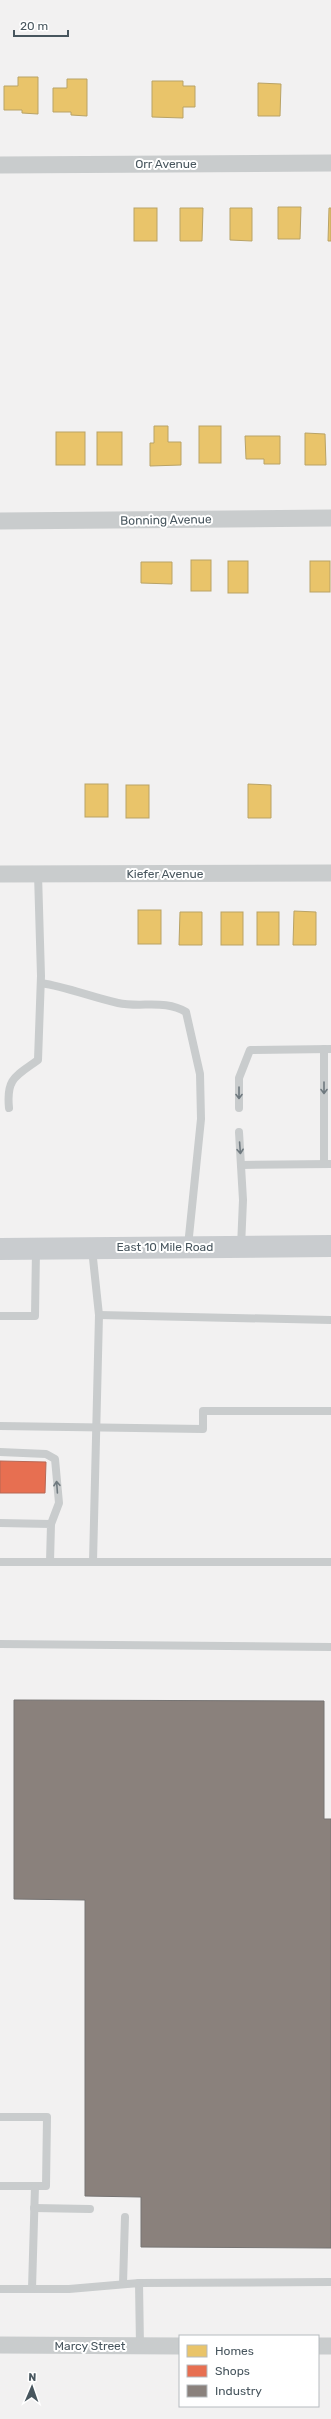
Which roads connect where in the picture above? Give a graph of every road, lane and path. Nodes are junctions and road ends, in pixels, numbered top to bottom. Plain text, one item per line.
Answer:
1 (331, 163) edge
2 (0, 165) edge
3 (331, 518) edge
4 (0, 521) edge
5 (331, 873) edge
6 (0, 874) edge
7 (38, 874) junction
8 (40, 983) junction
9 (327, 1049) edge
10 (9, 1108) dead end
11 (239, 1108) dead end
12 (239, 1132) dead end
13 (328, 1164) edge
14 (241, 1165) junction
15 (331, 1246) edge
16 (188, 1247) junction
17 (241, 1247) junction
18 (92, 1248) junction
19 (0, 1249) edge
20 (36, 1249) junction
21 (99, 1315) junction
22 (0, 1316) edge
23 (331, 1320) edge
24 (331, 1411) edge
25 (0, 1426) edge
26 (97, 1428) junction
27 (0, 1452) edge
28 (0, 1523) edge
29 (51, 1524) junction
30 (0, 1562) edge
31 (50, 1562) junction
32 (93, 1562) junction
33 (331, 1562) edge
34 (0, 1644) edge
35 (331, 1647) edge
36 (0, 2117) edge
37 (0, 2186) edge
38 (34, 2186) junction
39 (34, 2208) junction
40 (90, 2209) dead end
41 (125, 2217) dead end
42 (331, 2282) edge
43 (139, 2283) junction
44 (123, 2284) junction
45 (0, 2289) edge
46 (32, 2289) junction
47 (0, 2345) edge
48 (140, 2346) junction
49 (179, 2346) edge
50 (319, 2346) edge
51 (331, 2346) edge

1 - 2 street, Orr Avenue
3 - 4 street, Bonning Avenue
5 - 7 street, Kiefer Avenue
6 - 7 street, Kiefer Avenue
7 - 8 lane
8 - 10 lane
8 - 16 lane
9 -> 11 lane
9 -> 13 lane
12 -> 14 lane
13 - 14 lane
14 - 17 lane
15 - 17 main road, East 10 Mile Road
16 - 17 main road, East 10 Mile Road
16 - 18 main road, East 10 Mile Road
18 - 20 main road, East 10 Mile Road
18 - 21 lane
19 - 20 main road, East 10 Mile Road
20 - 22 lane
21 - 23 lane
21 - 26 lane
24 - 26 lane
25 - 26 lane
26 - 32 lane
29 -> 27 lane
28 - 29 lane
29 - 31 lane
30 - 31 lane
31 - 32 lane
32 - 33 lane
34 - 35 lane
36 - 38 lane
37 - 38 lane
38 - 39 lane
39 - 40 lane
39 - 46 lane
41 - 44 lane
42 - 43 lane
43 - 44 lane
43 - 48 lane
44 - 46 lane
45 - 46 lane
47 - 48 street, Marcy Street
48 - 49 street, Marcy Street
50 - 51 street

